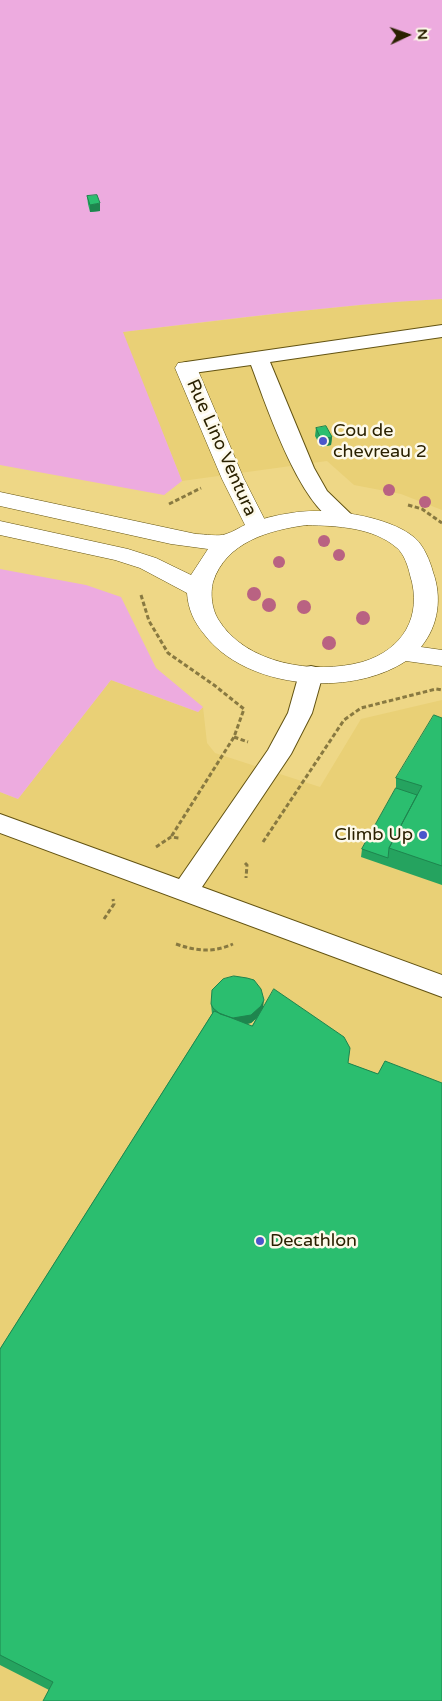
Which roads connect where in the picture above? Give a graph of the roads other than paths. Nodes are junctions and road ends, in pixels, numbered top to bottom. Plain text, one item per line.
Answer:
1 (442, 331) edge
2 (258, 358) junction
3 (186, 368) joint
4 (0, 499) edge
5 (346, 520) junction
6 (0, 528) edge
7 (257, 528) junction
8 (230, 542) junction
9 (199, 589) junction
10 (442, 602) edge
11 (407, 653) junction
12 (442, 658) edge
13 (311, 674) junction
14 (0, 823) edge
15 (184, 892) junction
16 (442, 986) edge

1 - 2 lane
2 - 3 lane
2 - 5 lane
3 - 7 street, Rue Lino Ventura
4 - 8 street
5 - 7 street
5 - 10 street
6 - 9 street
7 - 8 street
8 - 9 street
9 - 13 street
10 - 11 street
11 - 12 street
11 - 13 street
13 - 15 lane
14 - 15 lane
15 - 16 lane

